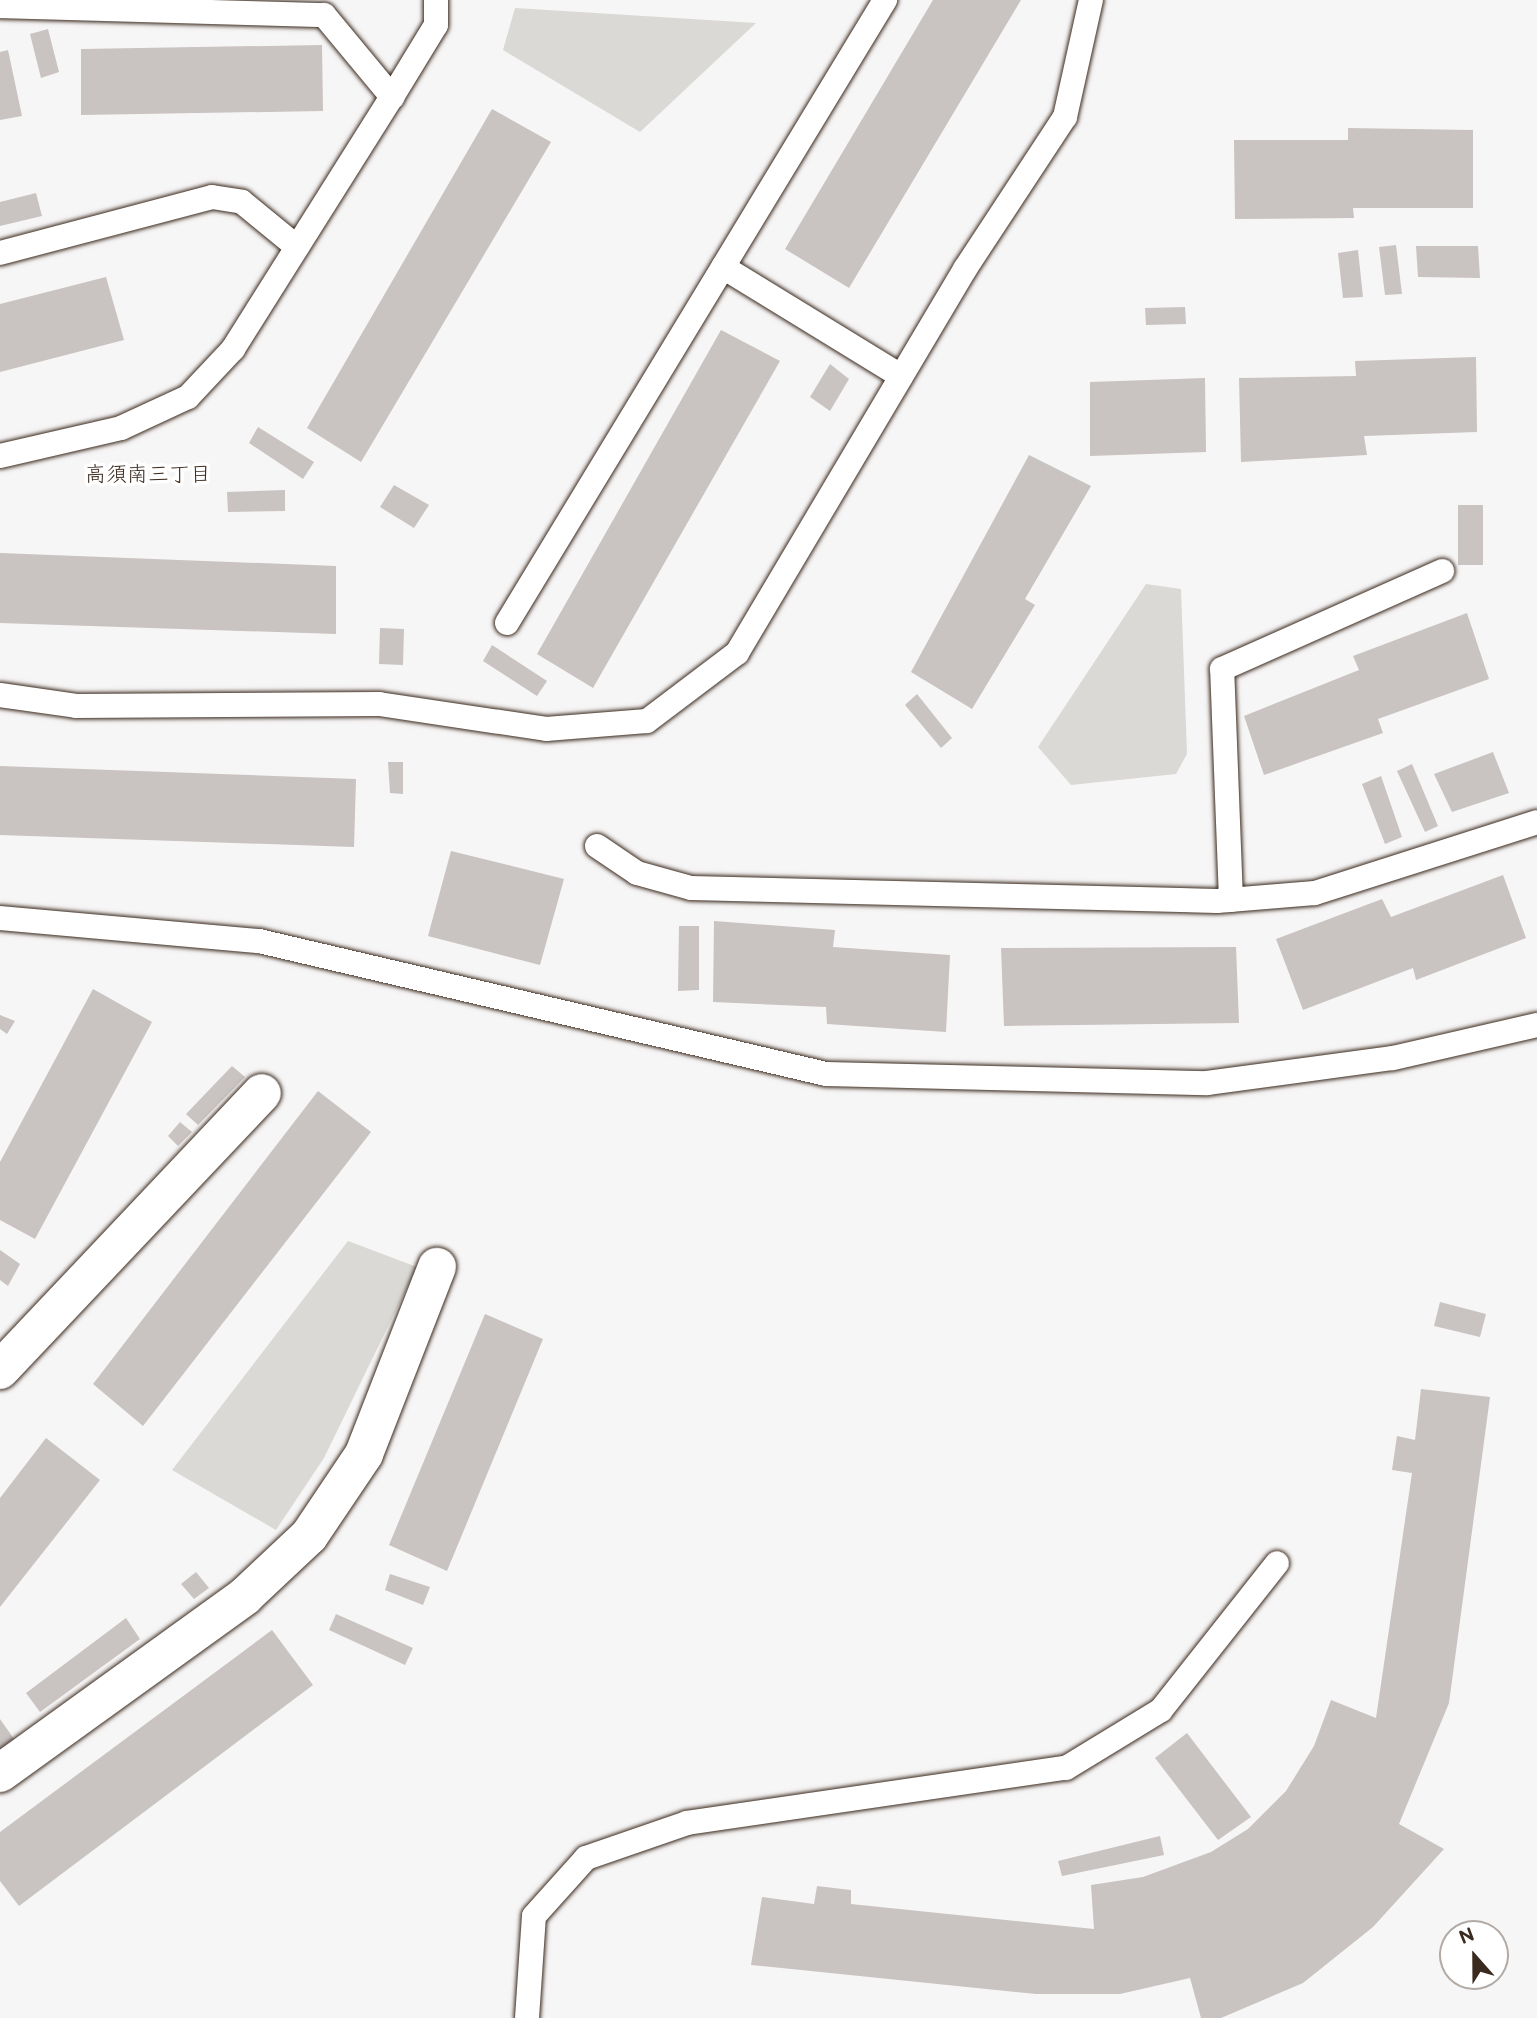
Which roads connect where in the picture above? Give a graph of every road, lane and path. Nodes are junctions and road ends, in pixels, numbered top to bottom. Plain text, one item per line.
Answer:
1 (436, 0) edge
2 (885, 0) edge
3 (1091, 0) edge
4 (0, 6) edge
5 (392, 97) junction
6 (297, 247) junction
7 (0, 253) edge
8 (723, 267) junction
9 (901, 376) junction
10 (0, 456) edge
11 (1442, 570) dead end
12 (507, 623) dead end
13 (0, 695) edge
14 (1537, 822) edge
15 (597, 846) dead end
16 (1231, 900) junction
17 (0, 918) edge
18 (1537, 1025) edge
19 (262, 1093) dead end
20 (436, 1267) dead end
21 (0, 1370) edge
22 (1277, 1563) dead end
23 (0, 1773) edge
24 (527, 2018) edge

1 - 5 lane
2 - 8 lane
3 - 9 lane
4 - 5 lane
5 - 6 lane
6 - 7 lane
6 - 10 lane
8 - 9 lane
8 - 12 lane
9 - 13 lane
11 - 16 lane
14 - 16 lane
15 - 16 lane
17 - 18 lane
19 - 21 street
20 - 23 street
22 - 24 lane

